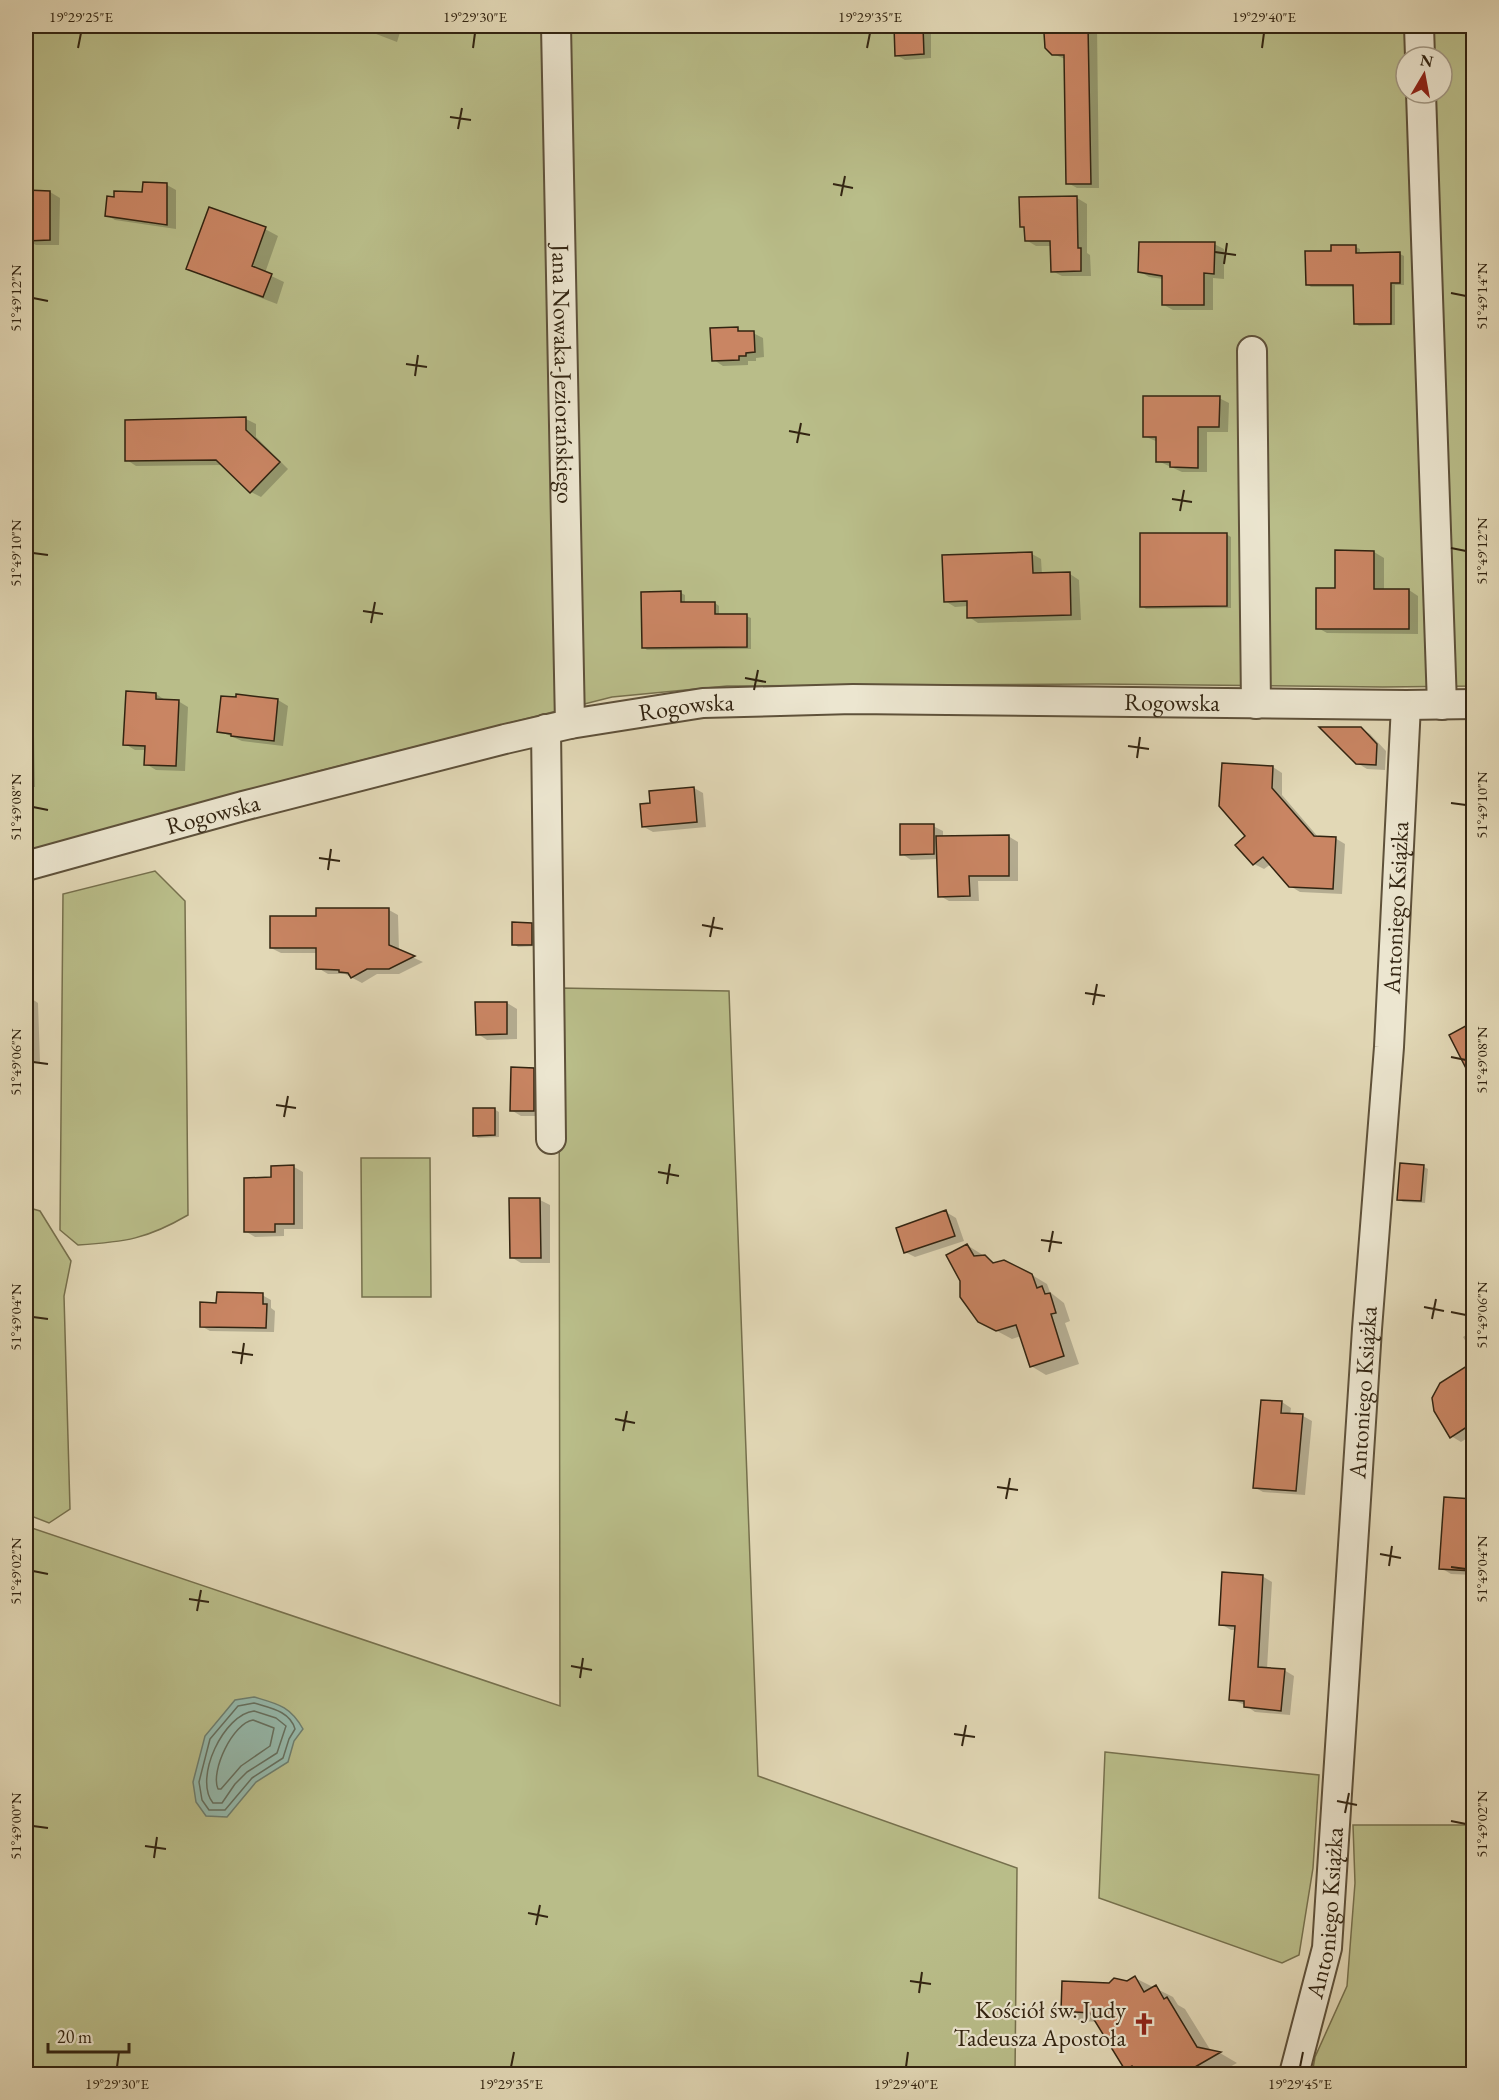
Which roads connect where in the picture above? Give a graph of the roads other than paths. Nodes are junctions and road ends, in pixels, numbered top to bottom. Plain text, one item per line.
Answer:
1 (556, 26) edge
2 (1419, 26) edge
3 (1420, 45) edge
4 (1421, 105) edge
5 (1252, 351) dead end
6 (1256, 704) junction
7 (1473, 704) edge
8 (1406, 705) junction
9 (1442, 705) junction
10 (558, 726) junction
11 (26, 866) edge
12 (551, 1139) dead end
13 (1294, 2074) edge

1 - 10 street, Jana Nowaka-Jeziorańskiego
2 - 3 street
4 - 9 street
5 - 6 street
6 - 8 street, Rogowska
6 - 10 street, Rogowska
7 - 9 street, Rogowska
8 - 9 street, Rogowska
8 - 13 street, Antoniego Książka
10 - 11 street, Rogowska
10 - 12 street, Jana Nowaka-Jeziorańskiego

